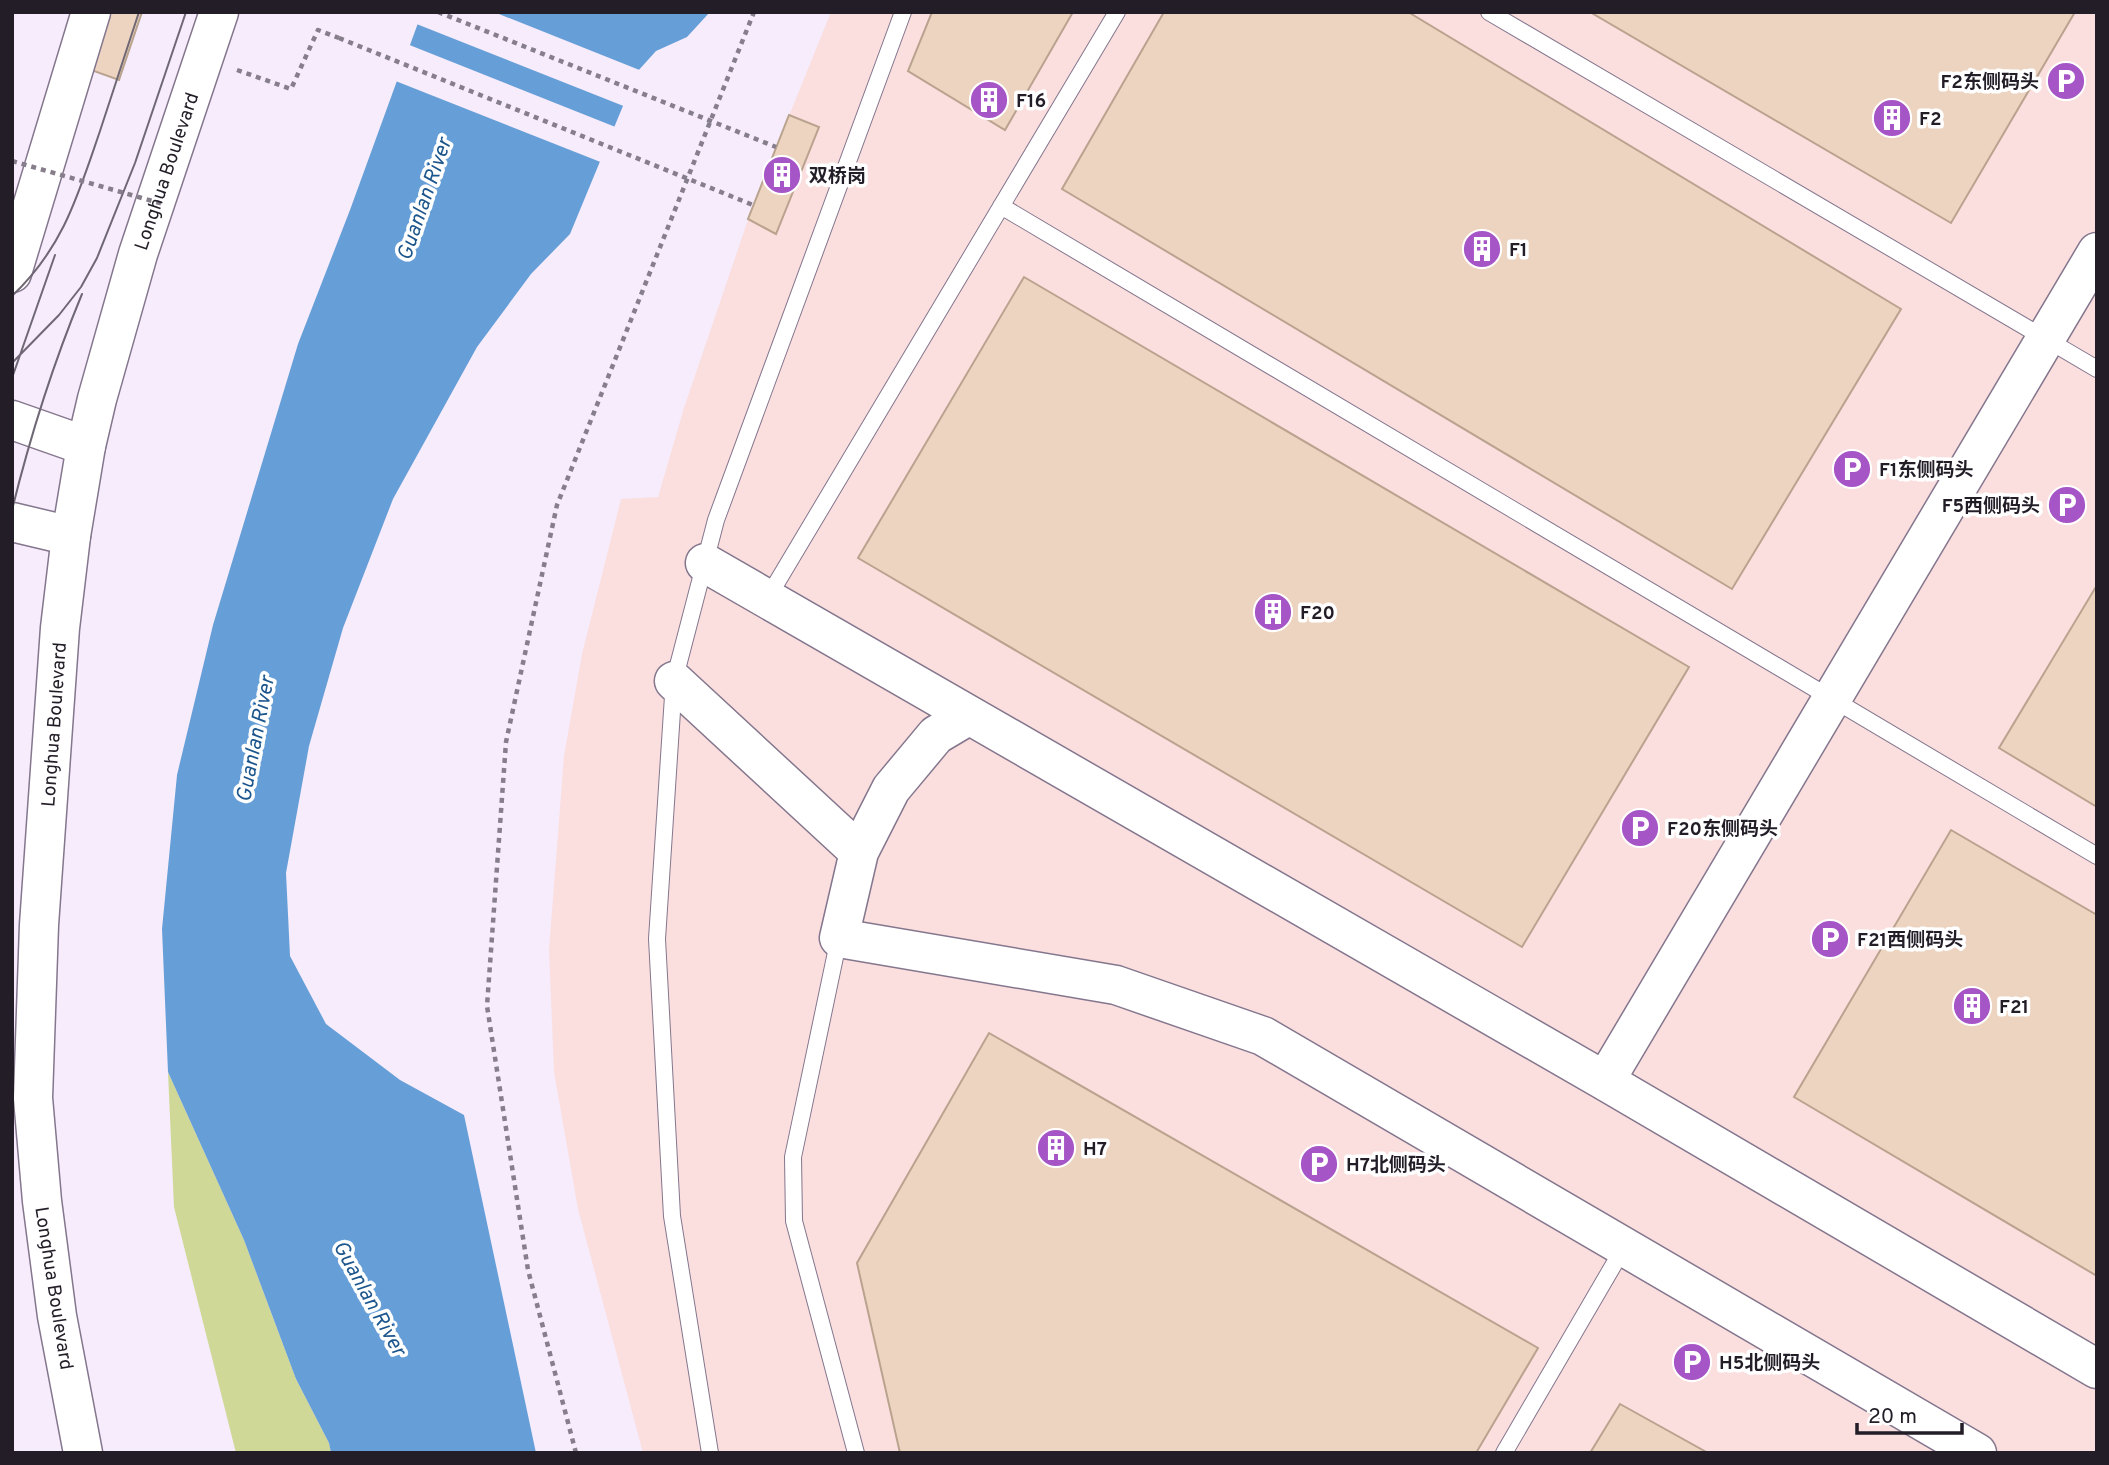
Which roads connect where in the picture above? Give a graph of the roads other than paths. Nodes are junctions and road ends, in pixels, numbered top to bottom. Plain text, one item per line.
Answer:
1 (91, 12) edge
2 (219, 12) edge
3 (903, 12) edge
4 (1117, 12) edge
5 (1489, 12) edge
6 (27, 169) edge
7 (1001, 206) junction
8 (12, 229) edge
9 (2097, 252) edge
10 (12, 273) edge
11 (2045, 338) junction
12 (2097, 369) edge
13 (12, 420) edge
14 (86, 446) junction
15 (12, 522) edge
16 (71, 536) junction
17 (705, 564) junction
18 (767, 599) junction
19 (674, 681) junction
20 (1832, 699) junction
21 (968, 716) junction
22 (859, 852) junction
23 (2097, 856) edge
24 (839, 938) junction
25 (1605, 1081) junction
26 (1624, 1247) junction
27 (2097, 1370) edge
28 (83, 1453) edge
29 (710, 1453) edge
30 (856, 1453) edge
31 (1504, 1453) edge
32 (1977, 1453) edge

1 - 6 street
2 - 14 street, Longhua Boulevard
3 - 17 lane
4 - 7 lane
5 - 11 lane
6 - 8 street
6 - 10 street
7 - 18 lane
7 - 20 lane
9 - 11 street
11 - 12 lane
11 - 20 street
13 - 14 street
14 - 16 street, Longhua Boulevard
15 - 16 street
16 - 28 street, Longhua Boulevard
17 - 18 street
17 - 19 lane
18 - 21 street
19 - 22 street
19 - 29 lane
20 - 23 lane
20 - 25 street
21 - 22 street
21 - 25 street
22 - 24 street
24 - 26 street
24 - 30 lane
25 - 27 street
26 - 31 lane
26 - 32 street

